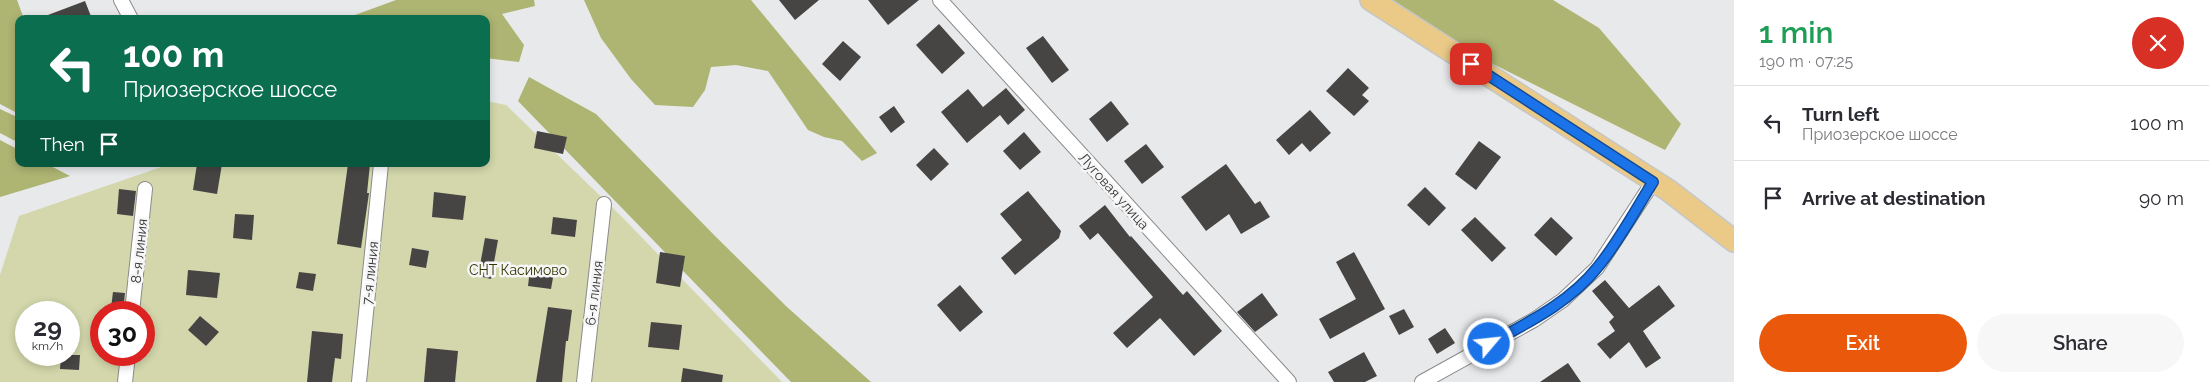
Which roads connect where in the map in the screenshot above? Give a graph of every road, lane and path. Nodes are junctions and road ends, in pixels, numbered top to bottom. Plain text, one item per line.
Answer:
1 (121, 0) edge
2 (940, 0) edge
3 (1371, 0) edge
4 (129, 15) edge
5 (381, 167) edge
6 (1661, 186) junction
7 (145, 190) dead end
8 (604, 204) dead end
9 (1734, 241) edge
10 (133, 301) edge
11 (127, 366) edge
12 (125, 382) edge
13 (359, 382) edge
14 (584, 382) edge
15 (1289, 382) edge
16 (1422, 382) edge

1 - 4 street
2 - 15 street, Луговая улица
3 - 6 main road
5 - 13 street, 7-я линия
6 - 9 main road
6 - 16 street
7 - 10 street, 8-я линия
8 - 14 street, 6-я линия
11 - 12 street

